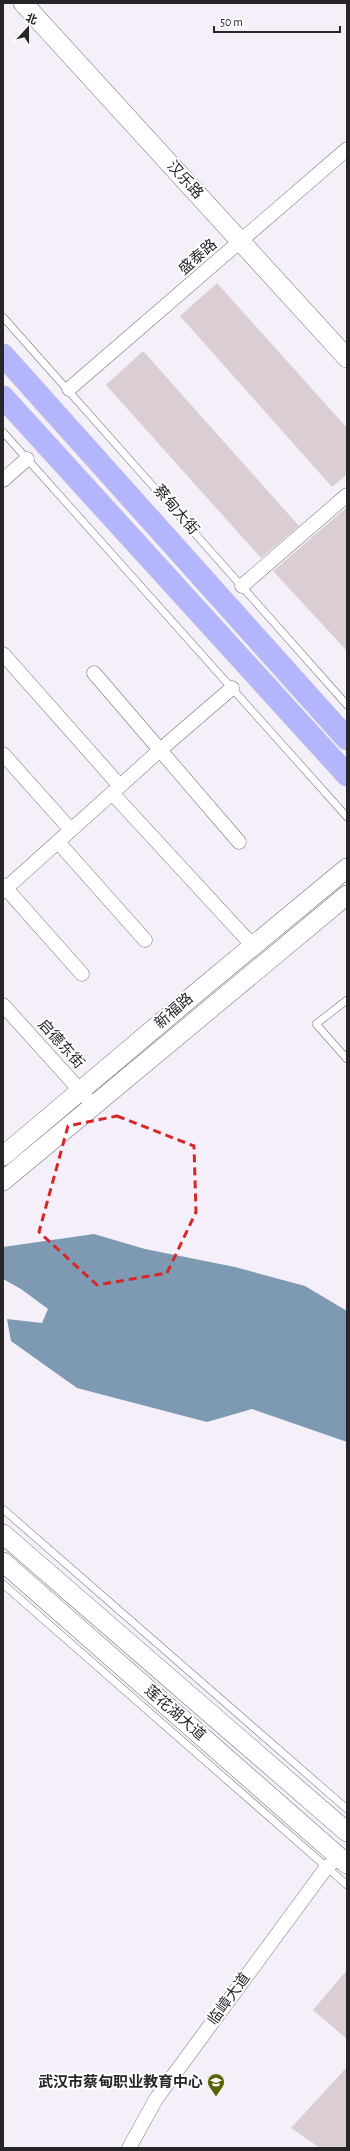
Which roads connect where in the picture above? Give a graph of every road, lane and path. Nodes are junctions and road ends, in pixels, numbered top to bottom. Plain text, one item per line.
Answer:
1 (23, 3) edge
2 (347, 149) edge
3 (241, 242) junction
4 (3, 317) edge
5 (3, 355) edge
6 (347, 358) edge
7 (69, 389) junction
8 (3, 397) edge
9 (3, 432) edge
10 (27, 459) junction
11 (3, 480) edge
12 (347, 495) edge
13 (242, 586) junction
14 (3, 654) edge
15 (94, 673) dead end
16 (232, 688) junction
17 (347, 705) edge
18 (347, 738) edge
19 (160, 750) junction
20 (3, 754) edge
21 (347, 775) edge
22 (116, 789) junction
23 (347, 817) edge
24 (71, 830) junction
25 (58, 842) junction
26 (239, 842) dead end
27 (347, 868) edge
28 (4, 888) edge
29 (347, 895) edge
30 (145, 940) dead end
31 (253, 946) junction
32 (82, 974) dead end
33 (347, 1000) edge
34 (3, 1005) edge
35 (347, 1059) edge
36 (81, 1091) junction
37 (94, 1105) junction
38 (3, 1156) edge
39 (3, 1182) edge
40 (3, 1509) edge
41 (3, 1534) edge
42 (3, 1562) edge
43 (3, 1584) edge
44 (347, 1809) edge
45 (347, 1832) edge
46 (341, 1857) edge
47 (347, 1885) edge
48 (129, 2148) edge

1 - 3 street, 汉乐路
2 - 3 street, 盛泰路
3 - 6 street, 汉乐路
3 - 7 street, 盛泰路
4 - 7 lane, 蔡甸大街
5 - 18 main road, 蔡甸大街
7 - 13 lane, 蔡甸大街
8 - 21 main road
9 - 10 lane
10 - 11 street
10 - 16 lane
12 - 13 street
13 - 17 lane, 蔡甸大街
14 - 22 street
15 - 19 street
16 - 19 street
16 - 23 lane
19 - 22 street
19 - 26 street
20 - 24 street
22 - 24 street
22 - 31 street
24 - 25 street
25 - 28 street
25 - 30 street
27 - 31 street, 新福路
28 - 32 street
29 - 37 street, 新福路
31 - 36 street, 新福路
33 - 35 lane
34 - 36 street, 启德东街
36 - 37 street, 启德东街
36 - 38 street, 新福路
37 - 39 street, 新福路
40 - 44 lane
41 - 45 street, 莲花湖大道
42 - 46 street, 莲花湖大道
43 - 46 lane, 莲花湖大道
46 - 47 lane, 莲花湖大道
46 - 48 street, 临嶂大道

